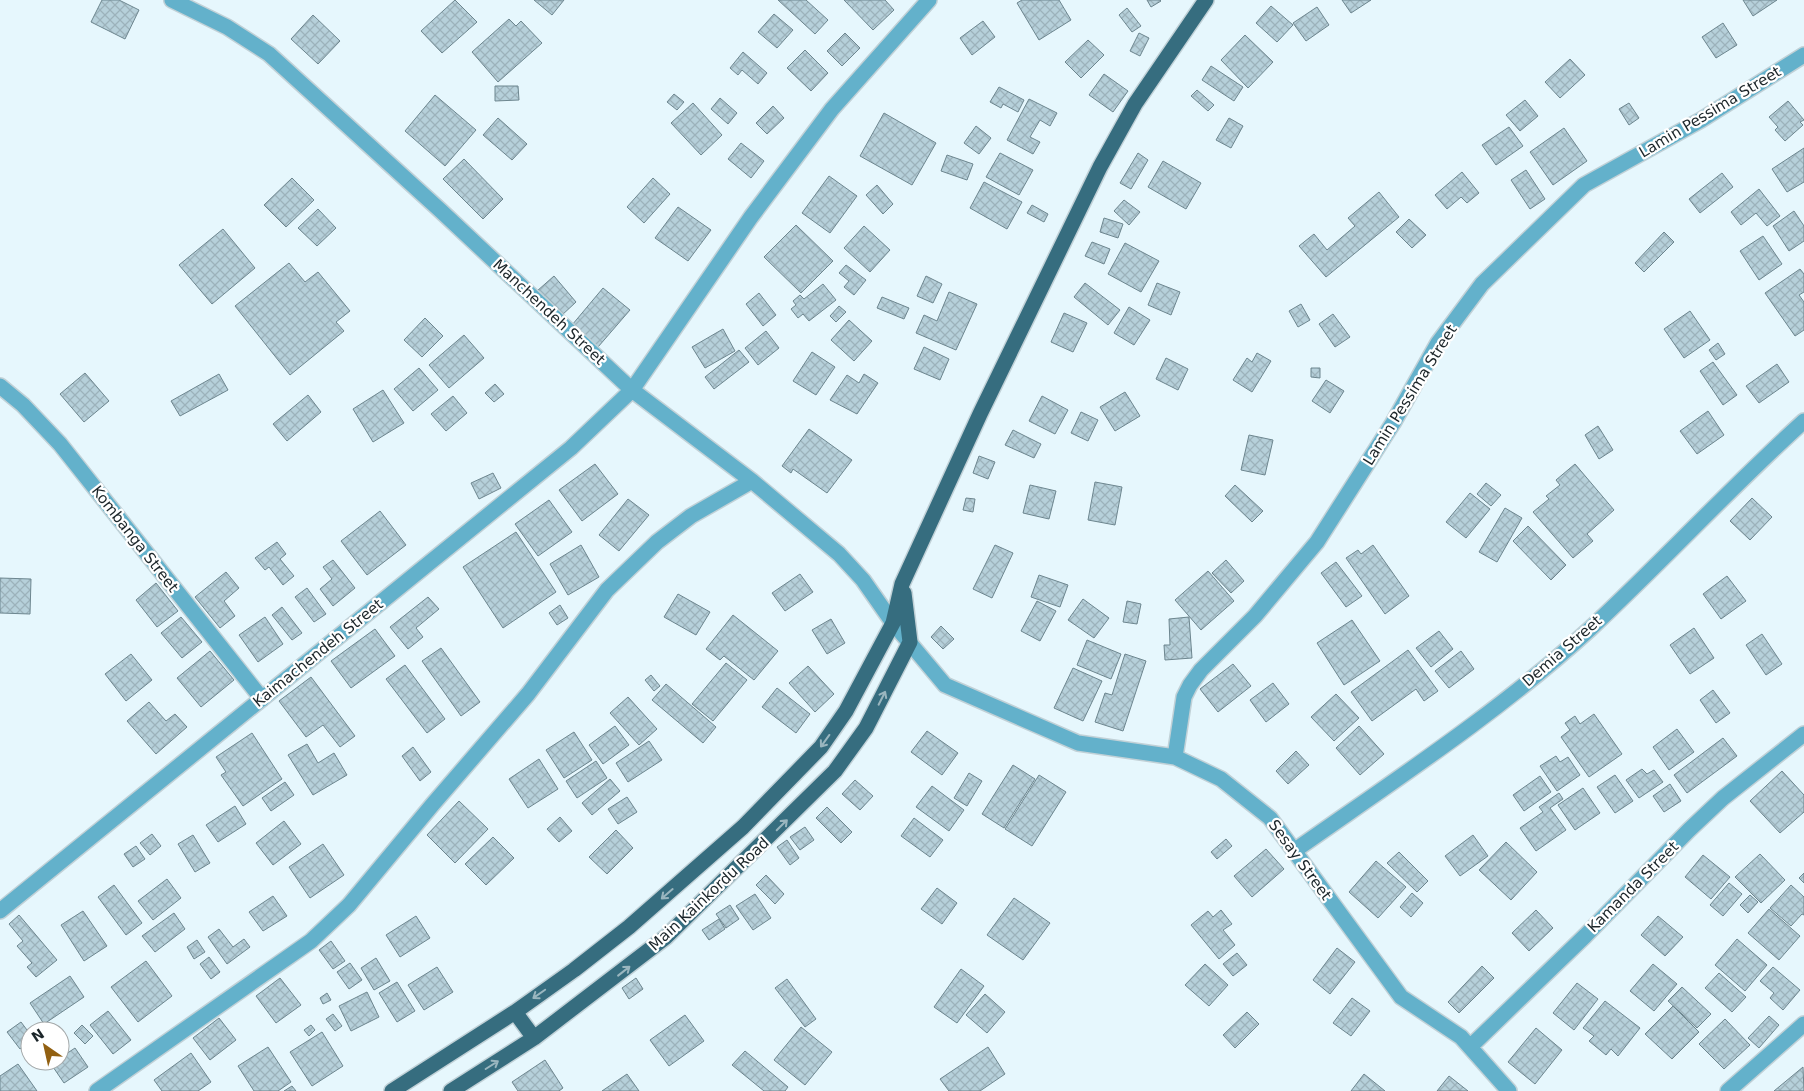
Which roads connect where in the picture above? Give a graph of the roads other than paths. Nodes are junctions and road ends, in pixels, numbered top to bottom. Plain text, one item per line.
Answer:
1 (172, 0) edge
2 (929, 0) edge
3 (1206, 0) edge
4 (1804, 55) edge
5 (0, 386) edge
6 (632, 390) junction
7 (1804, 421) edge
8 (752, 481) junction
9 (902, 584) junction
10 (893, 623) junction
11 (910, 642) junction
12 (262, 699) junction
13 (1804, 734) edge
14 (1175, 757) junction
15 (1294, 851) junction
16 (0, 911) edge
17 (515, 1012) junction
18 (1804, 1024) edge
19 (534, 1038) junction
20 (1470, 1047) junction
21 (97, 1091) edge
22 (392, 1091) edge
23 (451, 1091) edge
24 (1509, 1091) edge
25 (1728, 1091) edge

1 - 6 street, Manchendeh Street
2 - 6 street, Kaimachendeh Street
3 - 9 main road
4 - 14 street, Lamin Pessima Street
5 - 12 street, Kombanga Street
6 - 8 street, Manchendeh Street
6 - 12 street, Kaimachendeh Street
7 - 15 street, Demia Street
8 - 10 street, Manchendeh Street
8 - 21 street
9 - 10 main road
9 - 11 main road
10 - 11 street, Manchendeh Street
10 -> 17 main road
11 - 14 street, Sesay Street
19 -> 11 main road, Main Kainkordu Road
12 - 16 street, Kaimachendeh Street
13 - 20 street, Kamanda Street
14 - 15 street, Sesay Street
15 - 20 street, Sesay Street
17 - 19 main road
17 - 22 main road
18 - 25 street
23 -> 19 main road, Main Kainkordu Road
20 - 24 street, Sesay Street

